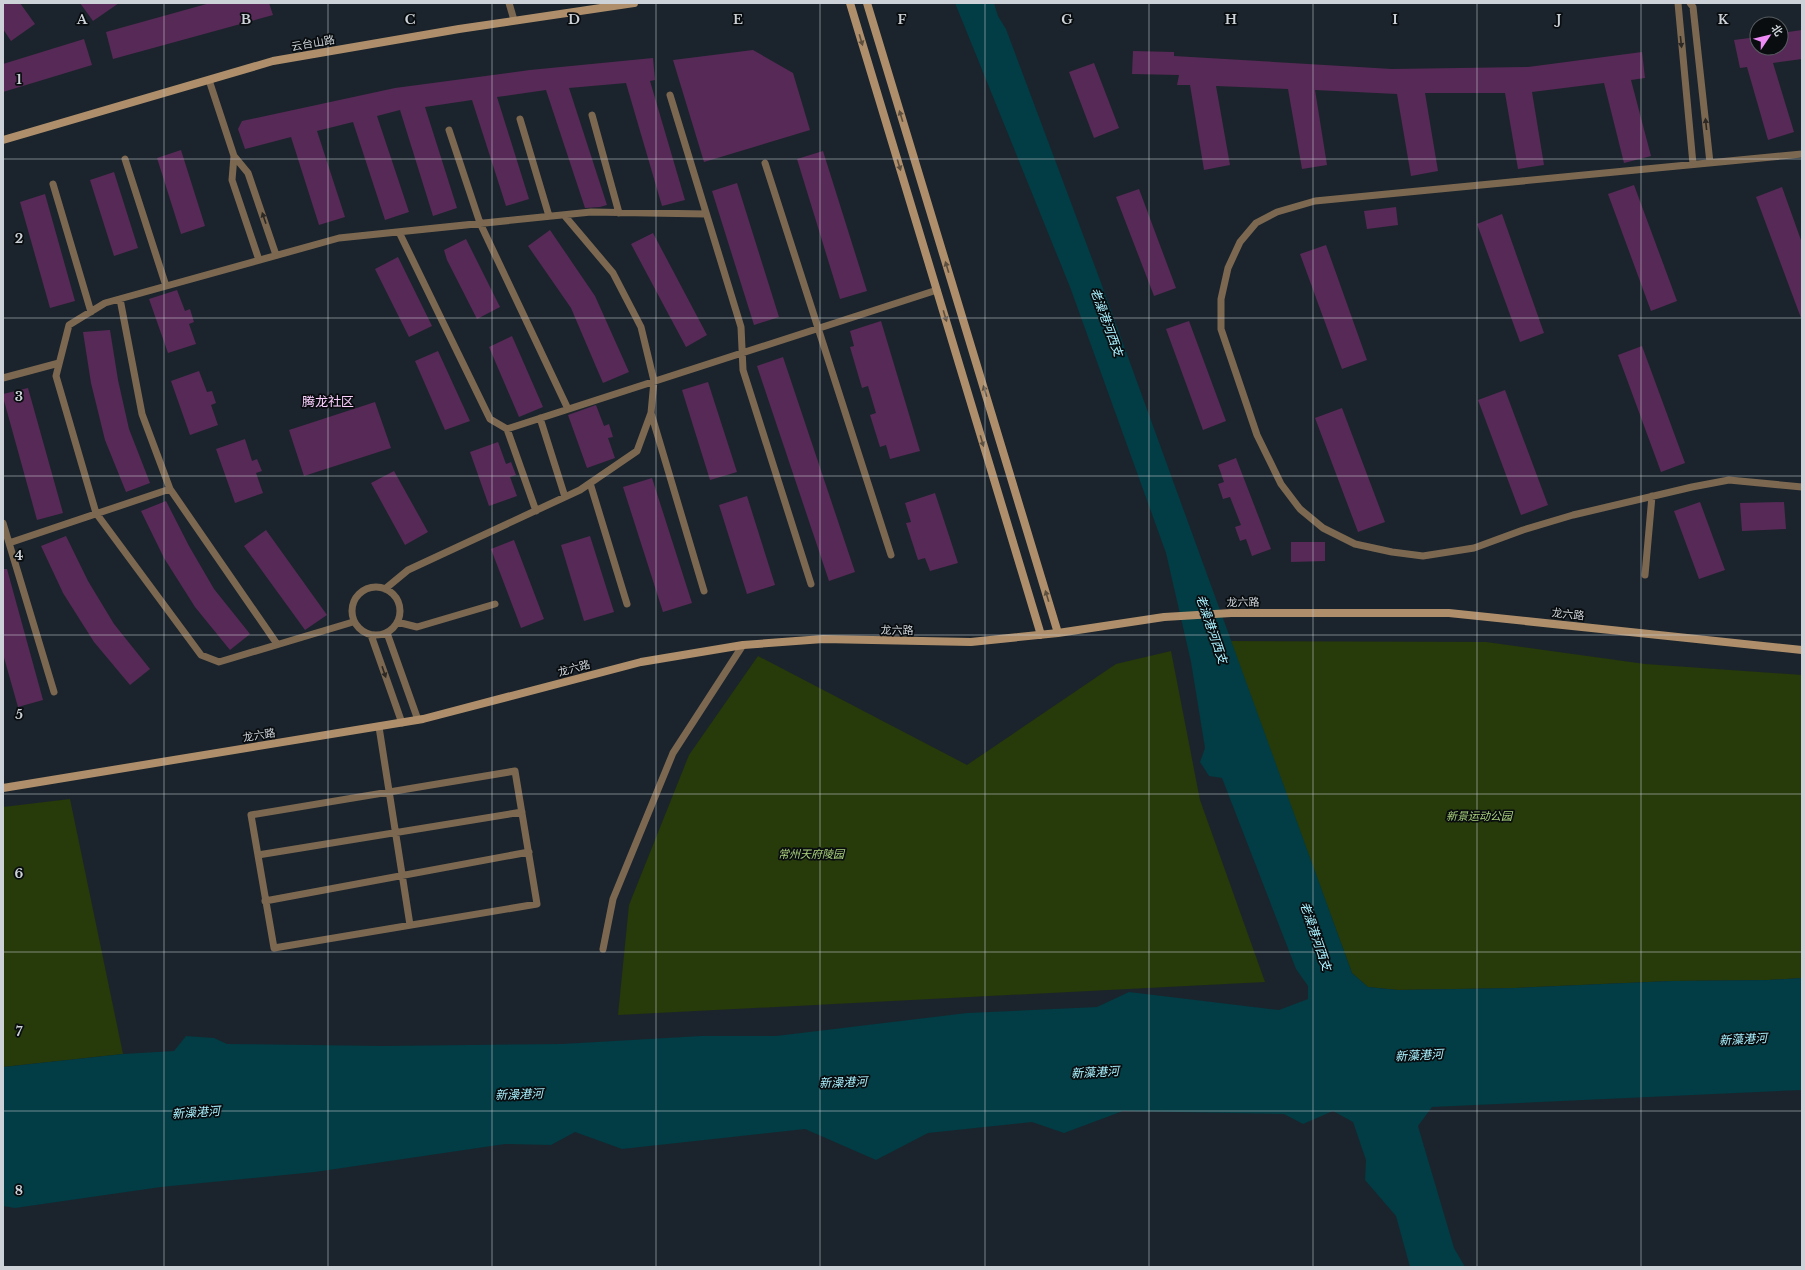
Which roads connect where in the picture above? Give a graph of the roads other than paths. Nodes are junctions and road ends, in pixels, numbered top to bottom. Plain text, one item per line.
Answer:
1 (509, 3) edge
2 (634, 3) edge
3 (850, 3) edge
4 (867, 3) edge
5 (1678, 3) edge
6 (1690, 3) edge
7 (611, 4) edge
8 (514, 20) junction
9 (209, 80) junction
10 (670, 95) dead end
11 (592, 115) dead end
12 (520, 119) dead end
13 (449, 130) dead end
14 (3, 140) edge
15 (1802, 154) edge
16 (234, 156) junction
17 (125, 159) dead end
18 (765, 163) dead end
19 (1710, 163) junction
20 (1693, 164) junction
21 (53, 184) dead end
22 (619, 213) junction
23 (706, 214) junction
24 (564, 215) junction
25 (549, 216) junction
26 (480, 223) junction
27 (399, 232) junction
28 (276, 255) junction
29 (259, 260) junction
30 (166, 286) junction
31 (937, 290) junction
32 (120, 299) junction
33 (91, 312) junction
34 (818, 328) junction
35 (742, 352) junction
36 (59, 363) junction
37 (3, 378) edge
38 (654, 381) junction
39 (568, 409) junction
40 (651, 413) junction
41 (540, 418) junction
42 (507, 429) junction
43 (590, 483) junction
44 (1802, 487) edge
45 (170, 489) junction
46 (1652, 496) junction
47 (565, 497) junction
48 (536, 511) junction
49 (96, 513) junction
50 (3, 523) edge
51 (9, 543) junction
52 (891, 555) dead end
53 (1645, 576) dead end
54 (811, 584) dead end
55 (385, 589) junction
56 (704, 591) dead end
57 (495, 604) dead end
58 (627, 604) dead end
59 (353, 622) junction
60 (397, 622) junction
61 (386, 633) junction
62 (1058, 633) junction
63 (1041, 635) junction
64 (371, 636) junction
65 (277, 644) junction
66 (743, 645) junction
67 (1802, 650) edge
68 (54, 692) dead end
69 (418, 720) junction
70 (402, 723) junction
71 (379, 727) junction
72 (3, 788) edge
73 (389, 791) junction
74 (522, 812) junction
75 (396, 833) junction
76 (529, 852) junction
77 (258, 855) junction
78 (402, 876) junction
79 (265, 900) junction
80 (410, 925) junction
81 (603, 949) dead end

1 - 8 lane
2 - 7 street, 云台山路
3 -> 31 street
62 -> 4 street
5 -> 20 lane
19 -> 6 lane
7 - 8 street, 云台山路
8 - 9 street, 云台山路
9 - 14 street, 云台山路
9 - 16 lane
10 - 23 lane
11 - 22 lane
12 - 25 lane
13 - 26 lane
15 - 19 lane
28 -> 16 lane
16 - 29 lane
17 - 30 lane
18 - 34 lane
19 - 20 lane
20 - 46 lane
21 - 33 lane
22 - 23 lane
22 - 24 lane
23 - 35 lane
24 - 25 lane
24 - 38 lane
25 - 26 lane
26 - 27 lane
26 - 39 lane
27 - 28 lane
27 - 42 lane
28 - 29 lane
29 - 30 lane
30 - 32 lane
31 - 34 lane
31 -> 63 street
32 - 33 lane
32 - 45 lane
33 - 36 lane
34 - 35 lane
34 - 52 lane
35 - 38 lane
35 - 54 lane
36 - 37 lane
36 - 49 lane
38 - 39 lane
38 - 40 lane
39 - 41 lane
40 - 43 lane
40 - 56 lane
41 - 42 lane
41 - 47 lane
42 - 48 lane
43 - 47 lane
43 - 58 lane
44 - 46 lane
45 - 49 lane
45 - 65 lane
46 - 53 lane
47 - 48 lane
48 - 55 lane
49 - 51 lane
49 - 65 lane
50 - 51 lane
51 - 68 lane
55 - 59 lane
55 - 60 lane
57 - 60 lane
59 - 64 lane
59 - 65 lane
60 - 61 lane
61 - 64 lane
61 - 69 lane
62 - 63 street, 龙六路
62 - 67 street, 龙六路
63 - 66 street, 龙六路
64 -> 70 lane
66 - 69 street, 龙六路
66 - 81 lane
69 - 70 street, 龙六路
70 - 71 street, 龙六路
71 - 72 street, 龙六路
71 - 73 lane
73 - 74 lane
73 - 75 lane
73 - 77 lane
74 - 75 lane
74 - 76 lane
75 - 77 lane
75 - 78 lane
76 - 78 lane
76 - 80 lane
77 - 79 lane
78 - 79 lane
78 - 80 lane
79 - 80 lane

